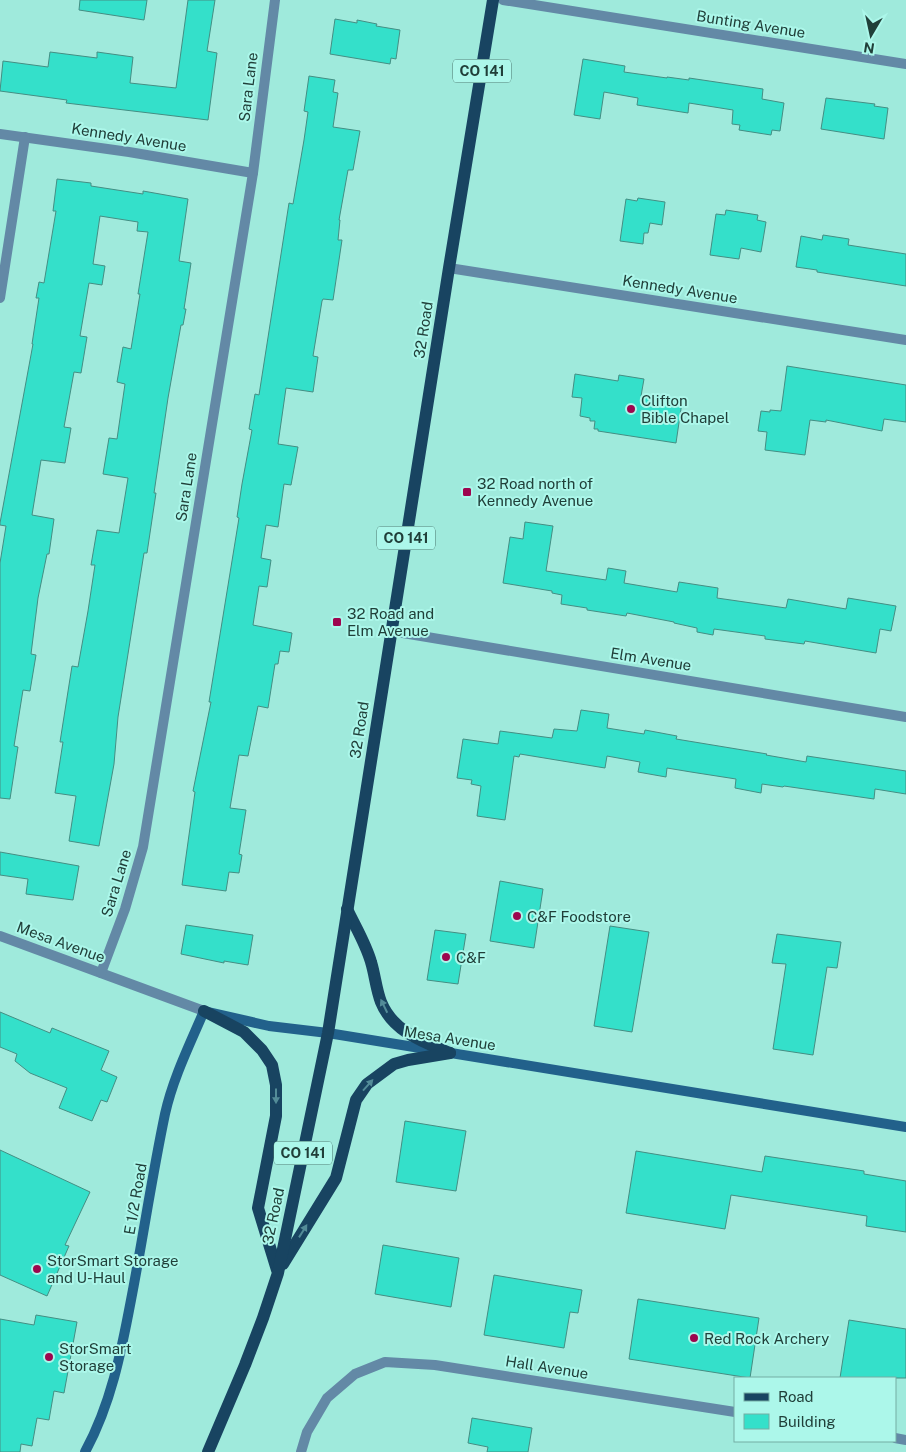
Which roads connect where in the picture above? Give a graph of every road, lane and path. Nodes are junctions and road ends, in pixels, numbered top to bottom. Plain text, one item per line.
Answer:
1 (275, 0) edge
2 (493, 0) edge
3 (503, 0) edge
4 (906, 64) edge
5 (0, 134) edge
6 (25, 137) junction
7 (252, 173) junction
8 (449, 268) junction
9 (0, 298) edge
10 (906, 340) edge
11 (392, 631) junction
12 (906, 716) edge
13 (347, 910) junction
14 (0, 936) edge
15 (101, 973) junction
16 (204, 1011) junction
17 (328, 1033) junction
18 (450, 1054) junction
19 (906, 1127) edge
20 (278, 1273) junction
21 (734, 1412) edge
22 (85, 1452) edge
23 (208, 1452) edge
24 (301, 1452) edge

1 - 7 street, Sara Lane
2 - 8 main road, 32 Road / CO 141
3 - 4 street, Bunting Avenue
5 - 6 street, Kennedy Avenue
6 - 7 street, Kennedy Avenue
6 - 9 street
7 - 15 street, Sara Lane
8 - 10 street, Kennedy Avenue
8 - 11 main road, 32 Road / CO 141
11 - 12 street, Elm Avenue
11 - 13 main road, 32 Road / CO 141
13 - 17 main road, 32 Road / CO 141
18 -> 13 main road
14 - 15 street, Mesa Avenue
15 - 16 street, Mesa Avenue
16 - 17 street, Mesa Avenue
16 -> 20 main road
16 - 22 street, E 1/2 Road
17 - 18 street, Mesa Avenue
17 - 20 main road, 32 Road / CO 141
18 - 19 street, Mesa Avenue
20 -> 18 main road
20 - 23 main road, 32 Road / CO 141
21 - 24 street, Hall Avenue

